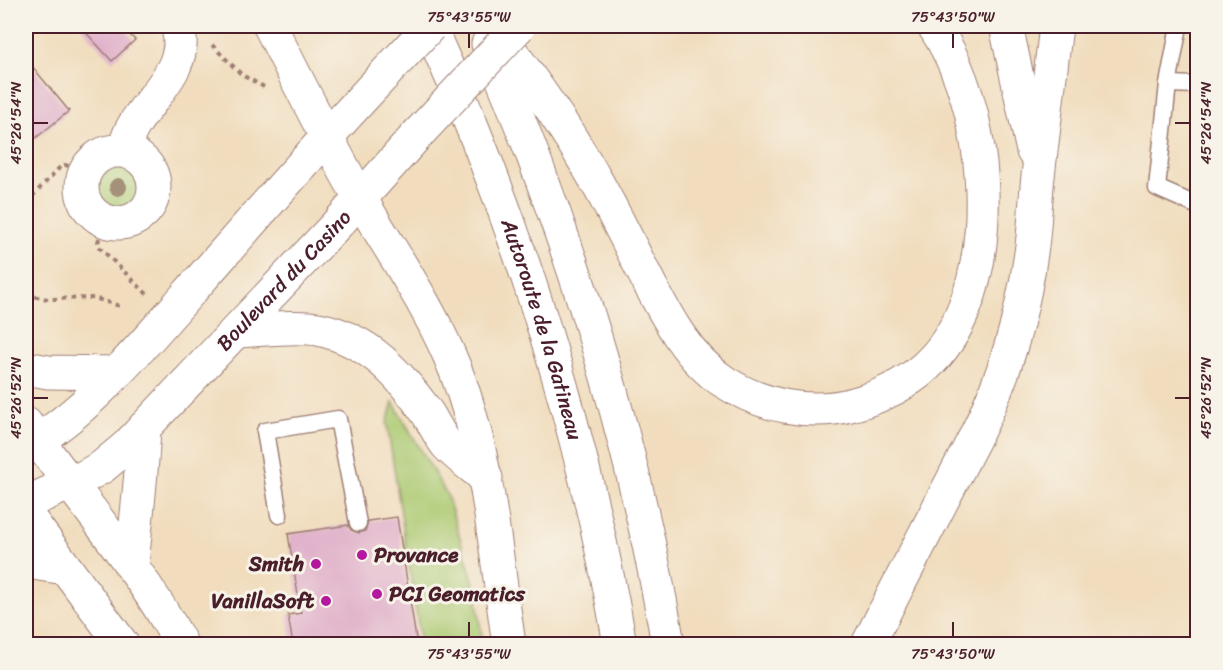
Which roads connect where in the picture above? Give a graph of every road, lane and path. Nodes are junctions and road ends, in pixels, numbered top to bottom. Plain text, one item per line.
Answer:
1 (270, 26) edge
2 (430, 26) edge
3 (480, 26) edge
4 (493, 26) edge
5 (519, 26) edge
6 (934, 26) edge
7 (1006, 26) edge
8 (1056, 26) edge
9 (1179, 26) edge
10 (178, 29) edge
11 (1168, 84) junction
12 (1197, 85) edge
13 (271, 89) dead end
14 (327, 137) junction
15 (124, 151) junction
16 (86, 170) junction
17 (1038, 179) junction
18 (360, 198) junction
19 (26, 203) edge
20 (1197, 206) edge
21 (105, 221) junction
22 (142, 288) dead end
23 (26, 295) edge
24 (123, 307) dead end
25 (236, 331) junction
26 (26, 368) edge
27 (115, 373) junction
28 (144, 428) junction
29 (30, 437) edge
30 (486, 478) junction
31 (71, 483) junction
32 (26, 503) edge
33 (26, 514) edge
34 (279, 514) dead end
35 (358, 523) dead end
36 (26, 562) edge
37 (132, 566) junction
38 (65, 568) junction
39 (122, 645) edge
40 (182, 645) edge
41 (509, 645) edge
42 (620, 645) edge
43 (668, 645) edge
44 (868, 645) edge

1 - 14 main road
2 - 14 main road, bridge
2 - 42 main road, Autoroute de la Gatineau
3 - 43 main road
4 - 6 main road
5 - 18 main road, Boulevard du Casino, bridge
7 - 17 main road
8 - 17 main road
9 - 11 lane
10 - 13 path
10 - 15 main road
11 - 12 lane
11 - 20 lane
14 - 18 main road
14 - 27 main road
15 - 16 main road
15 - 21 main road
16 - 19 path
16 - 21 main road
17 - 44 main road
18 - 25 main road, Boulevard du Casino
18 - 30 main road
21 - 22 path
23 - 24 path
25 - 28 main road, Boulevard du Casino
25 - 30 main road
26 - 27 main road
27 - 29 main road
28 - 31 main road, Boulevard du Casino
28 - 37 main road
29 - 31 main road
30 - 41 main road
31 - 32 main road, Boulevard du Casino
31 - 37 main road
33 - 38 main road
34 - 35 lane
36 - 38 main road
37 - 40 main road
38 - 39 main road

